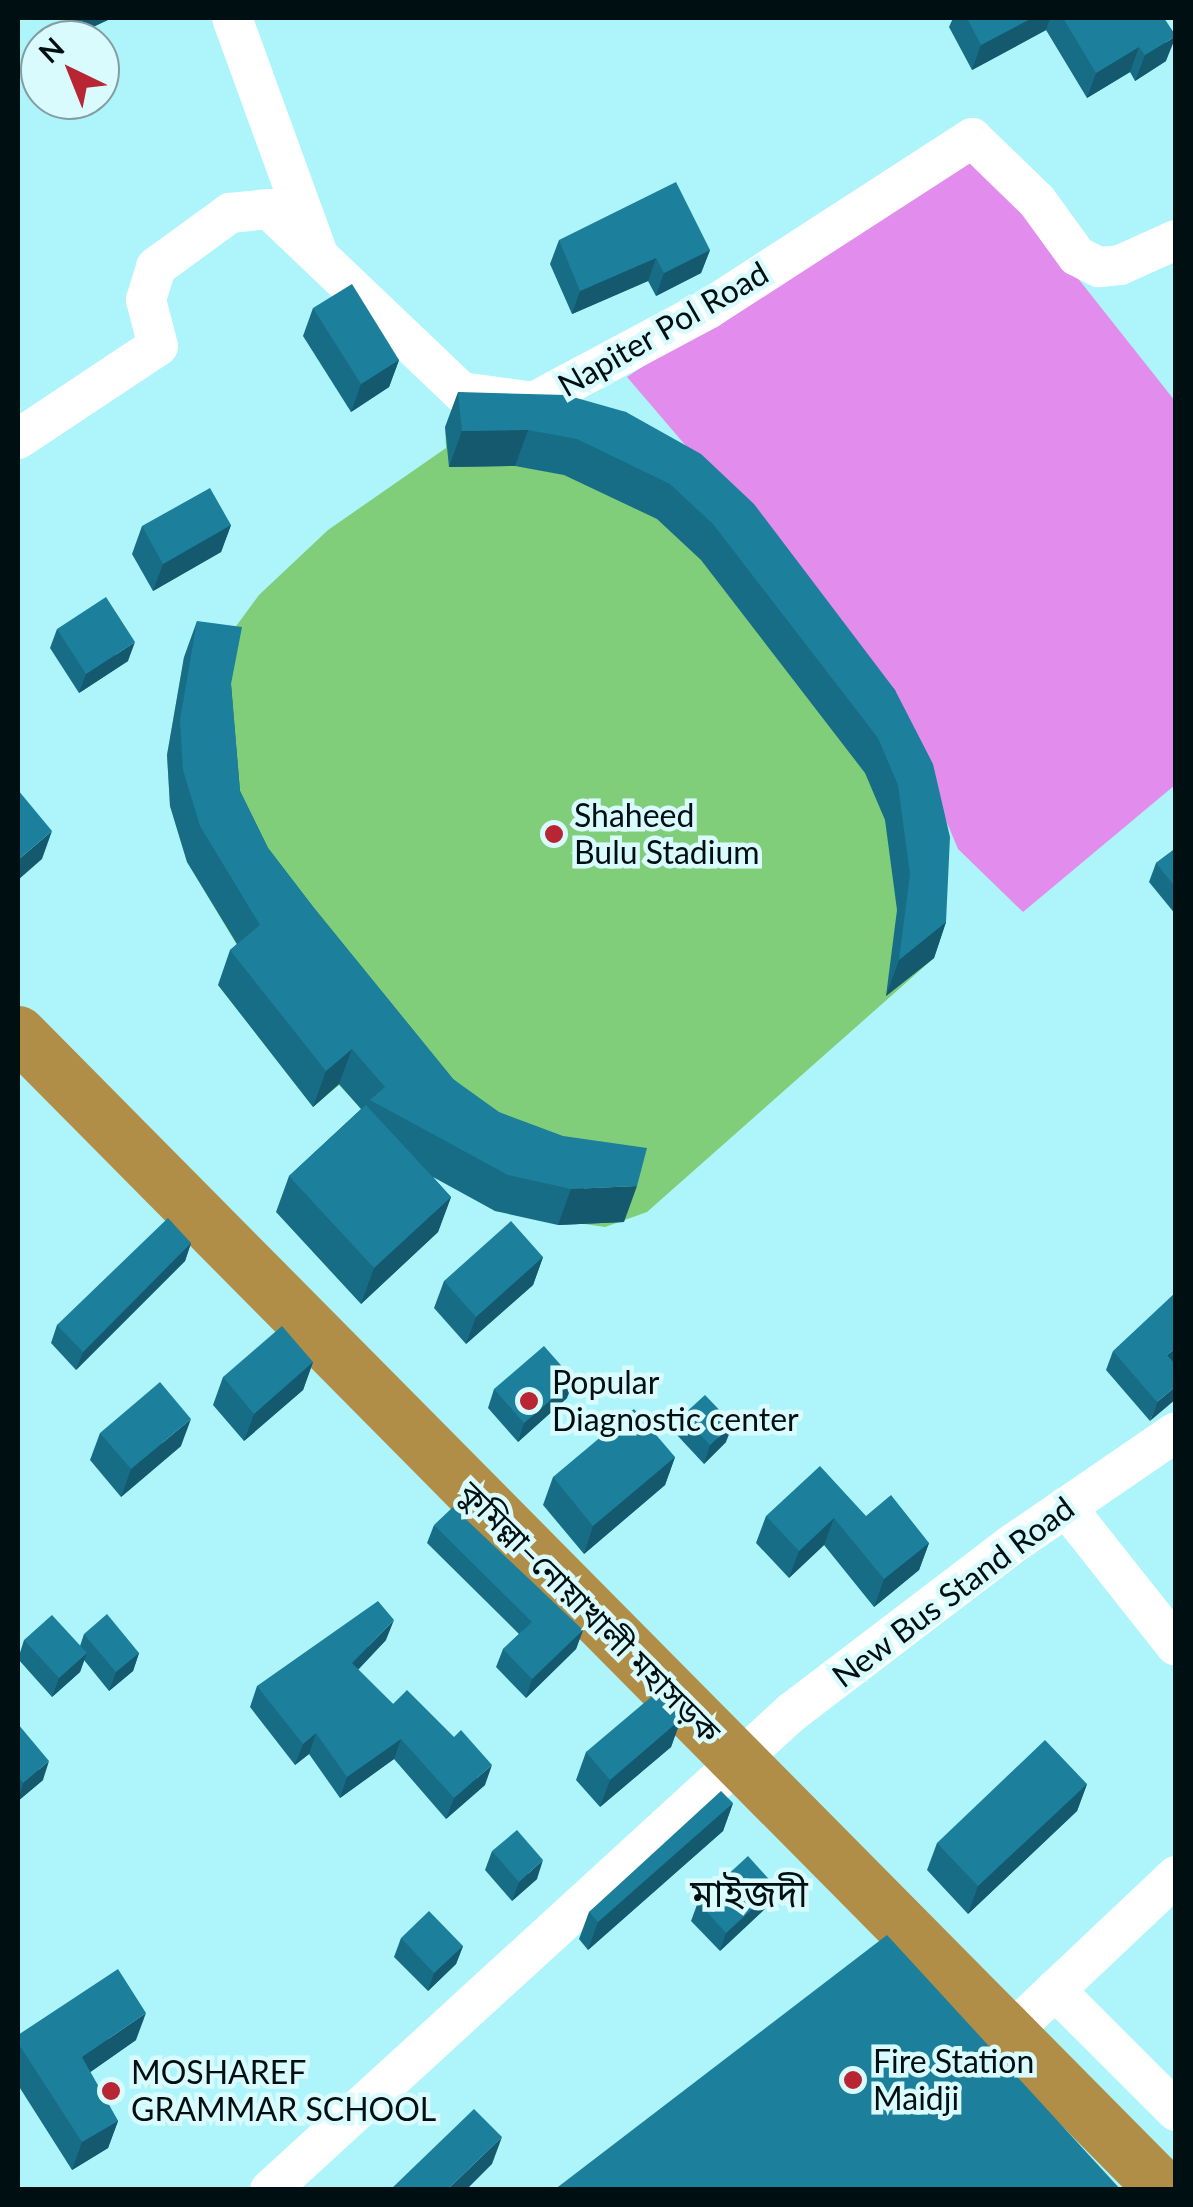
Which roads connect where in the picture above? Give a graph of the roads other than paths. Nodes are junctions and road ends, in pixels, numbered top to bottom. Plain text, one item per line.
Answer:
1 (232, 18) edge
2 (1176, 240) edge
3 (320, 258) junction
4 (18, 439) edge
5 (18, 1033) edge
6 (1176, 1432) edge
7 (1066, 1507) junction
8 (1176, 1646) edge
9 (738, 1760) junction
10 (1176, 1876) edge
11 (1056, 1990) junction
12 (1012, 2032) junction
13 (1176, 2111) edge
14 (270, 2190) edge
15 (1164, 2190) edge

1 - 3 street
2 - 3 street, Napiter Pol Road
3 - 4 street, Napiter Pol Road
5 - 9 highway, কুমিল্লা–নোয়াখালী মহাসড়ক
6 - 7 street, New Bus Stand Road
7 - 8 street
7 - 9 street, New Bus Stand Road
9 - 12 highway, কুমিল্লা–নোয়াখালী মহাসড়ক
9 - 14 street, New Bus Stand Road
10 - 11 street
11 - 12 street
11 - 13 street
12 - 15 highway, কুমিল্লা–নোয়াখালী মহাসড়ক

